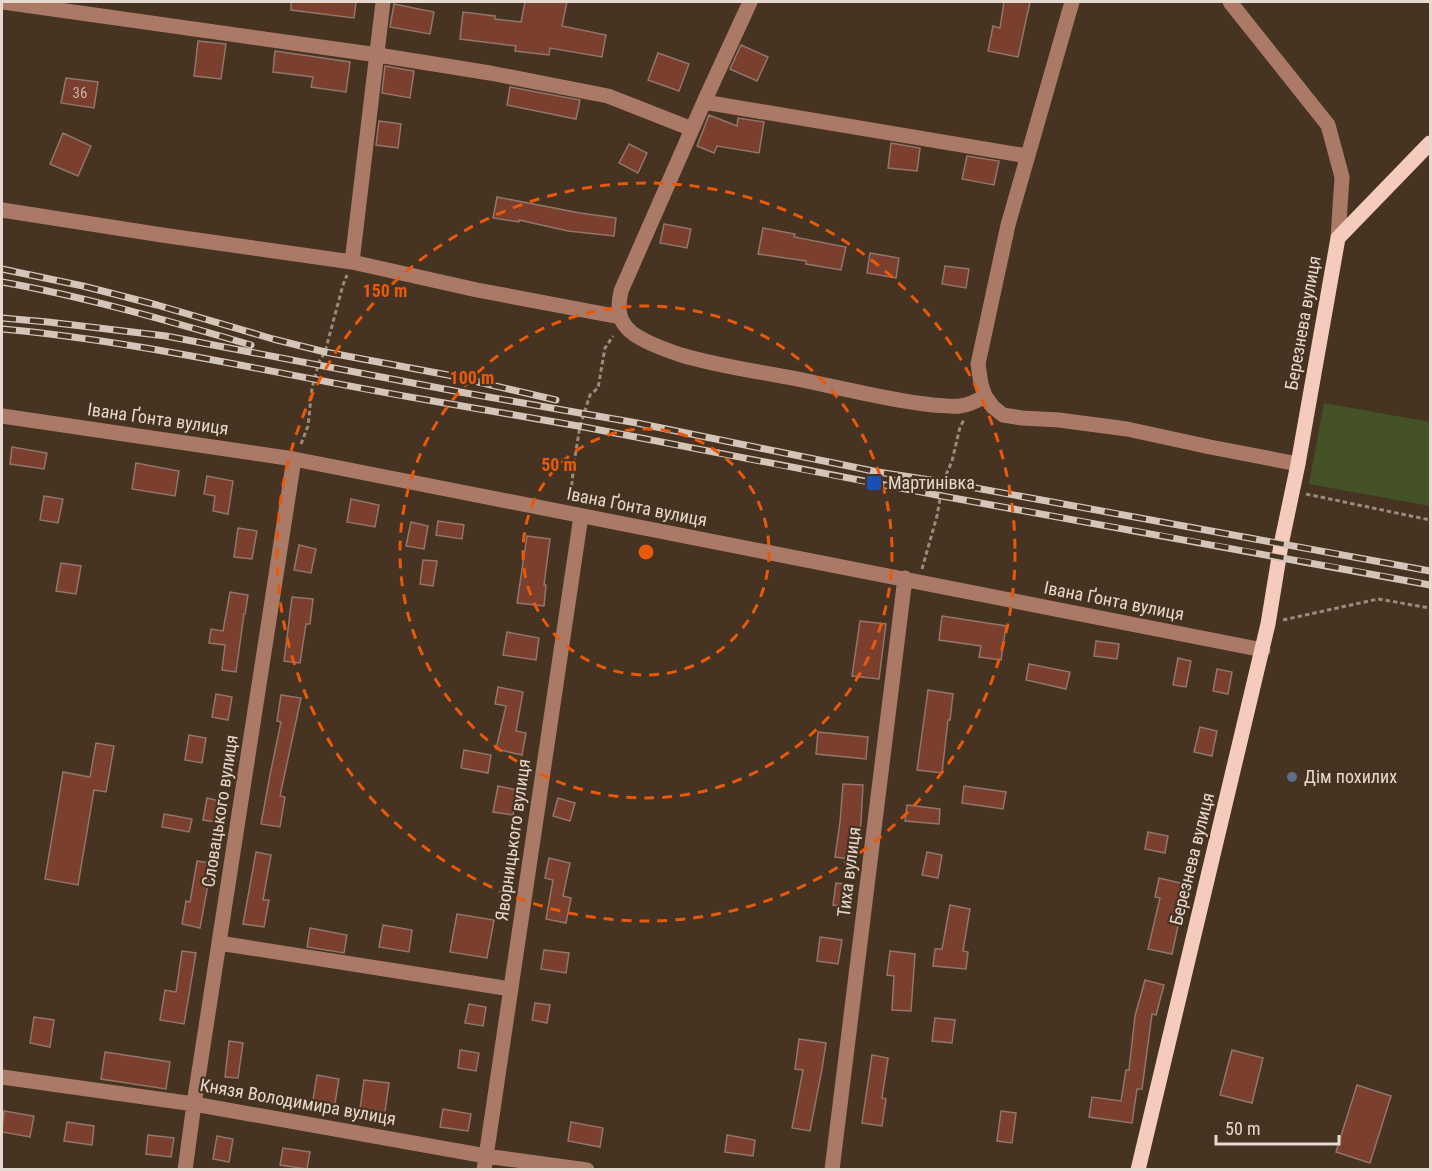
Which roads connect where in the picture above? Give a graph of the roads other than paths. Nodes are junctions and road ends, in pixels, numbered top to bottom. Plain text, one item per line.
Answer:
1 (3, 2) edge
2 (384, 2) edge
3 (750, 2) edge
4 (1072, 2) edge
5 (1230, 2) edge
6 (56, 5) edge
7 (378, 55) junction
8 (704, 102) junction
9 (692, 129) junction
10 (1431, 143) edge
11 (1027, 156) junction
12 (2, 210) edge
13 (1338, 238) junction
14 (352, 262) junction
15 (620, 317) junction
16 (979, 399) junction
17 (2, 416) edge
18 (294, 459) junction
19 (1298, 464) junction
20 (581, 516) junction
21 (912, 581) junction
22 (1263, 650) junction
23 (219, 943) junction
24 (511, 989) junction
25 (2, 1077) edge
26 (194, 1104) junction
27 (485, 1163) edge
28 (185, 1170) edge
29 (587, 1170) edge
30 (832, 1170) edge
31 (1138, 1170) edge

1 - 6 street
2 - 7 street
3 - 8 street
4 - 11 street
5 - 13 street
6 - 7 street
7 - 9 street
7 - 14 street
8 - 9 street
8 - 11 street
9 - 15 street
10 - 13 main road, Березнева вулиця
11 - 16 street
12 - 14 street
13 - 19 main road, Березнева вулиця
14 - 15 street
15 - 16 street
16 - 19 street
17 - 18 street, Івана Ґонта вулиця
18 - 20 street, Івана Ґонта вулиця
18 - 23 street, Словацького вулиця
19 - 22 main road, Березнева вулиця
20 - 21 street, Івана Ґонта вулиця
20 - 24 street, Яворницького вулиця
21 - 22 street, Івана Ґонта вулиця
21 - 30 street, Тиха вулиця
22 - 31 main road, Березнева вулиця
23 - 24 street
23 - 26 street, Словацького вулиця
24 - 27 street, Яворницького вулиця
25 - 26 street, Князя Володимира вулиця
26 - 27 street, Князя Володимира вулиця
26 - 28 street, Словацького вулиця
27 - 29 street, Князя Володимира вулиця

